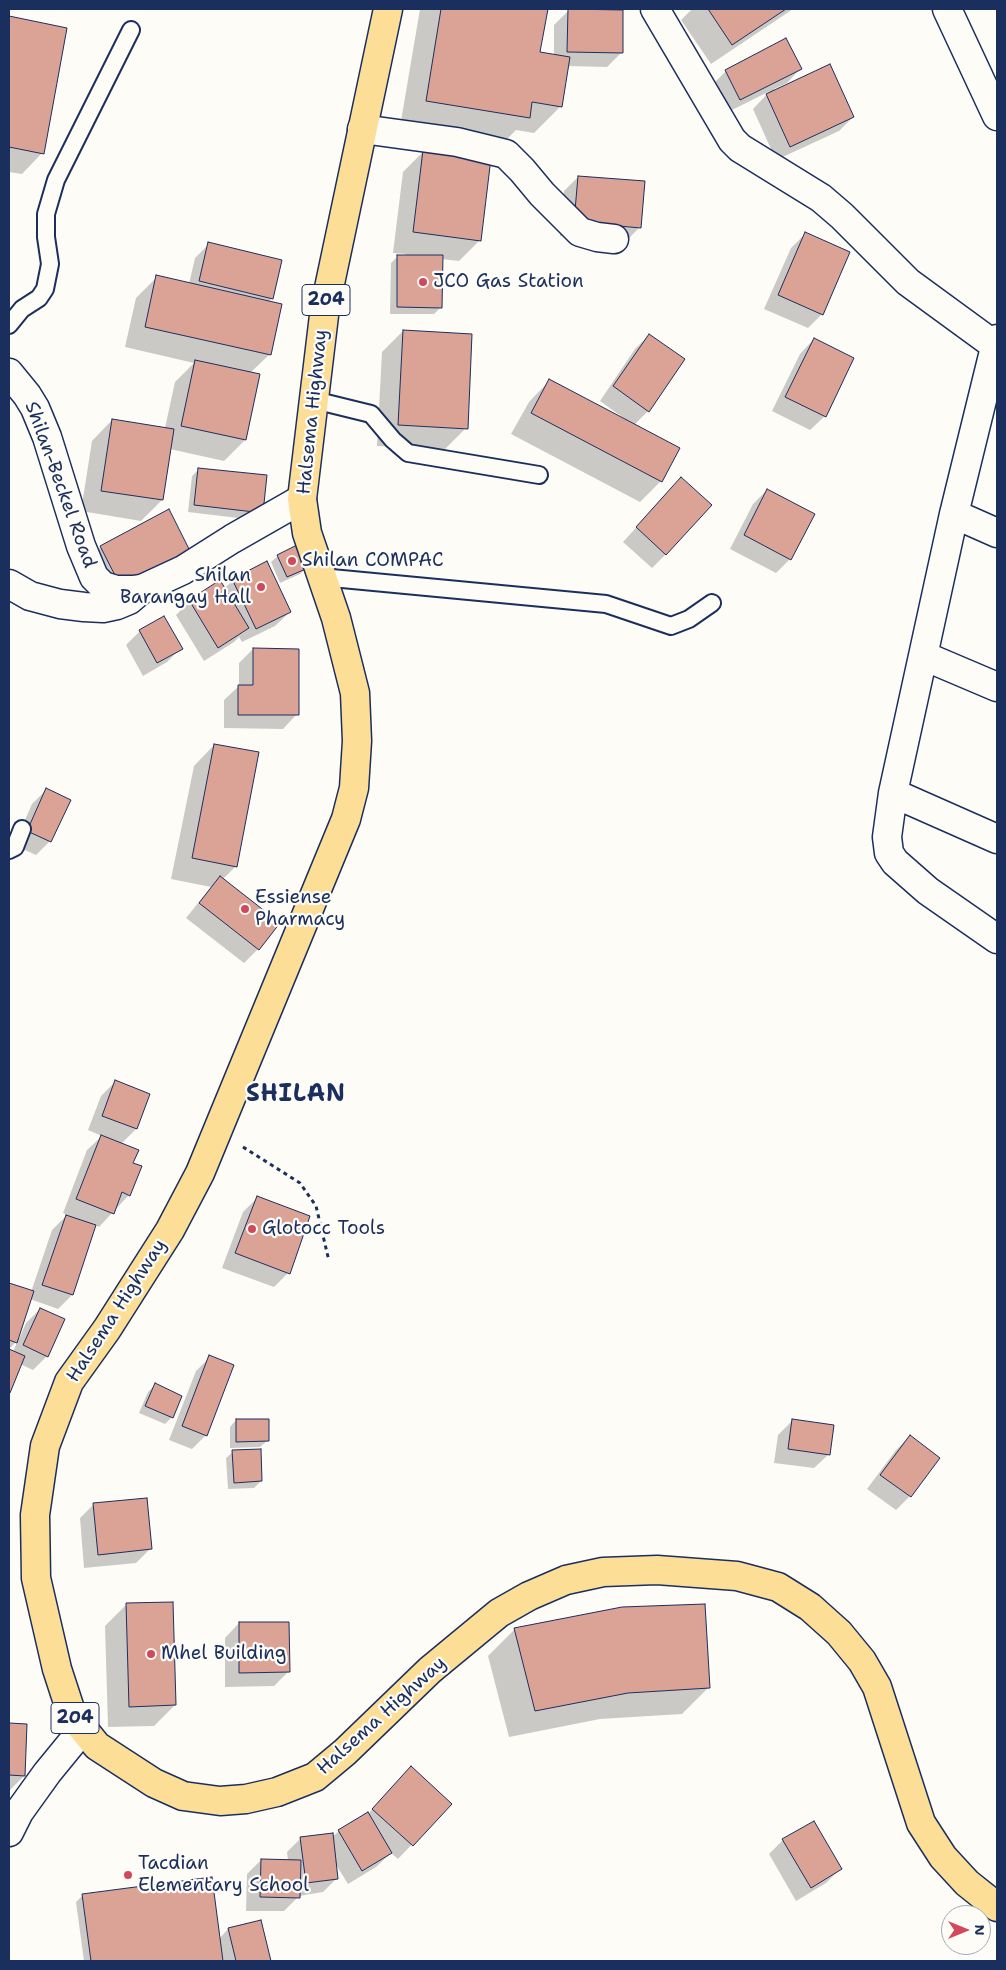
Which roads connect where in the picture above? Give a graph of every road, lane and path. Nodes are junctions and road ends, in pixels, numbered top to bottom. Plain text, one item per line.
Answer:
1 (388, 9) edge
2 (655, 9) edge
3 (947, 9) edge
4 (131, 30) dead end
5 (997, 116) edge
6 (362, 129) junction
7 (614, 238) dead end
8 (9, 325) edge
9 (997, 344) edge
10 (9, 373) edge
11 (314, 400) junction
12 (540, 475) dead end
13 (302, 499) junction
14 (954, 514) junction
15 (997, 533) edge
16 (321, 577) junction
17 (9, 584) edge
18 (142, 588) junction
19 (712, 603) dead end
20 (924, 656) junction
21 (997, 687) edge
22 (893, 793) junction
23 (22, 829) dead end
24 (997, 839) edge
25 (9, 850) edge
26 (997, 939) edge
27 (217, 1131) junction
28 (329, 1261) dead end
29 (84, 1729) junction
30 (9, 1832) edge
31 (997, 1907) edge

1 - 6 highway, Halsema Highway / 204
2 - 9 street
3 - 5 street
4 - 8 lane
6 - 7 street
6 - 11 highway, Halsema Highway / 204
9 - 14 street
10 - 18 street, Shilan-Beckel Road
11 - 12 lane
11 - 13 highway, Halsema Highway / 204
13 - 16 highway, Halsema Highway / 204
13 - 18 street, Shilan-Beckel Road
14 - 15 street
14 - 20 street
16 - 19 lane
16 - 27 highway, Halsema Highway / 204
17 - 18 street
20 - 21 street
20 - 22 street
22 - 24 street
22 - 26 street
23 - 25 lane
27 - 28 path
27 - 29 highway, Halsema Highway / 204
29 - 30 street
29 - 31 highway, Halsema Highway / 204

